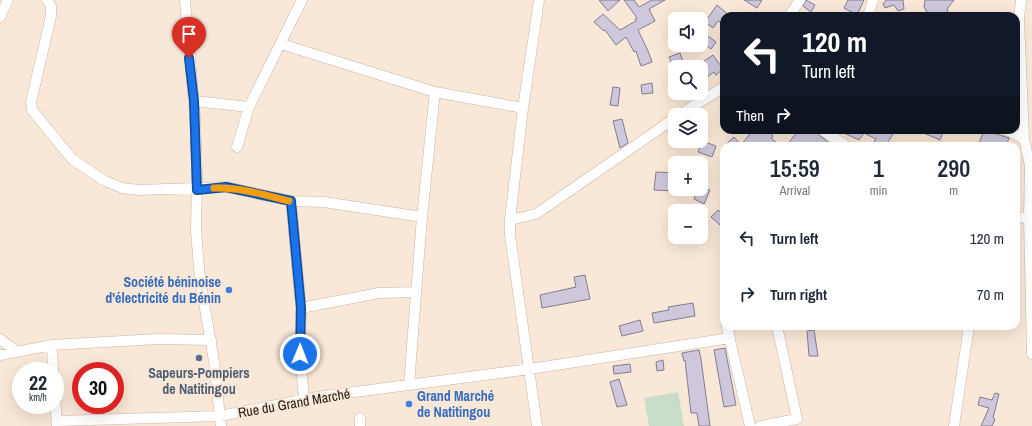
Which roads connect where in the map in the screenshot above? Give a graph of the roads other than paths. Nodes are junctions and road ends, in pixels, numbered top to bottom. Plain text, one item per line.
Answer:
1 (8, 0) edge
2 (47, 0) edge
3 (185, 0) edge
4 (302, 0) edge
5 (539, 0) edge
6 (800, 0) edge
7 (873, 0) edge
8 (1022, 0) edge
9 (792, 12) edge
10 (869, 12) edge
11 (1020, 13) edge
12 (0, 17) edge
13 (1020, 43) edge
14 (281, 44) junction
15 (720, 89) edge
16 (435, 92) junction
17 (194, 101) junction
18 (249, 107) junction
19 (523, 108) junction
20 (690, 108) edge
21 (668, 123) edge
22 (828, 134) edge
23 (1016, 134) edge
24 (1024, 138) junction
25 (840, 142) edge
26 (237, 147) dead end
27 (197, 190) junction
28 (291, 201) junction
29 (1020, 217) edge
30 (422, 218) junction
31 (1029, 218) junction
32 (510, 220) junction
33 (416, 292) junction
34 (301, 308) junction
35 (1031, 318) edge
36 (728, 330) edge
37 (779, 330) edge
38 (968, 330) edge
39 (730, 338) junction
40 (0, 339) edge
41 (211, 340) junction
42 (52, 345) junction
43 (16, 351) junction
44 (1032, 354) edge
45 (0, 355) edge
46 (53, 362) edge
47 (530, 369) junction
48 (409, 385) junction
49 (304, 399) junction
50 (56, 414) edge
51 (220, 421) edge
52 (57, 424) edge
53 (537, 426) edge
54 (750, 426) edge
55 (760, 426) edge
56 (954, 426) edge

1 - 12 street
2 - 27 street
3 - 17 street
4 - 14 street
5 - 19 street
6 - 9 street
7 - 10 street
8 - 11 street
13 - 24 street
14 - 16 street
14 - 18 street
15 - 20 street
16 - 19 street
16 - 30 street
17 - 18 street
17 - 27 street
18 - 26 street
19 - 32 street
21 - 32 street
22 - 25 street
23 - 24 street
24 - 31 street
27 - 28 street
27 - 41 street
28 - 30 street
28 - 34 street
29 - 31 street
30 - 33 street
31 - 35 street
32 - 47 street
33 - 34 street
33 - 48 street
34 - 49 street
35 - 44 street
36 - 39 street
37 - 55 street
38 - 56 street
39 - 47 street, Rue du Grand Marché
39 - 54 street
40 - 43 street
41 - 42 street
41 - 51 street
42 - 43 street
42 - 46 street
43 - 45 street
47 - 48 street, Rue du Grand Marché
47 - 53 street
48 - 49 street, Rue du Grand Marché
49 - 51 street, Rue du Grand Marché
50 - 52 street
51 - 52 street, Rue du Grand Marché

